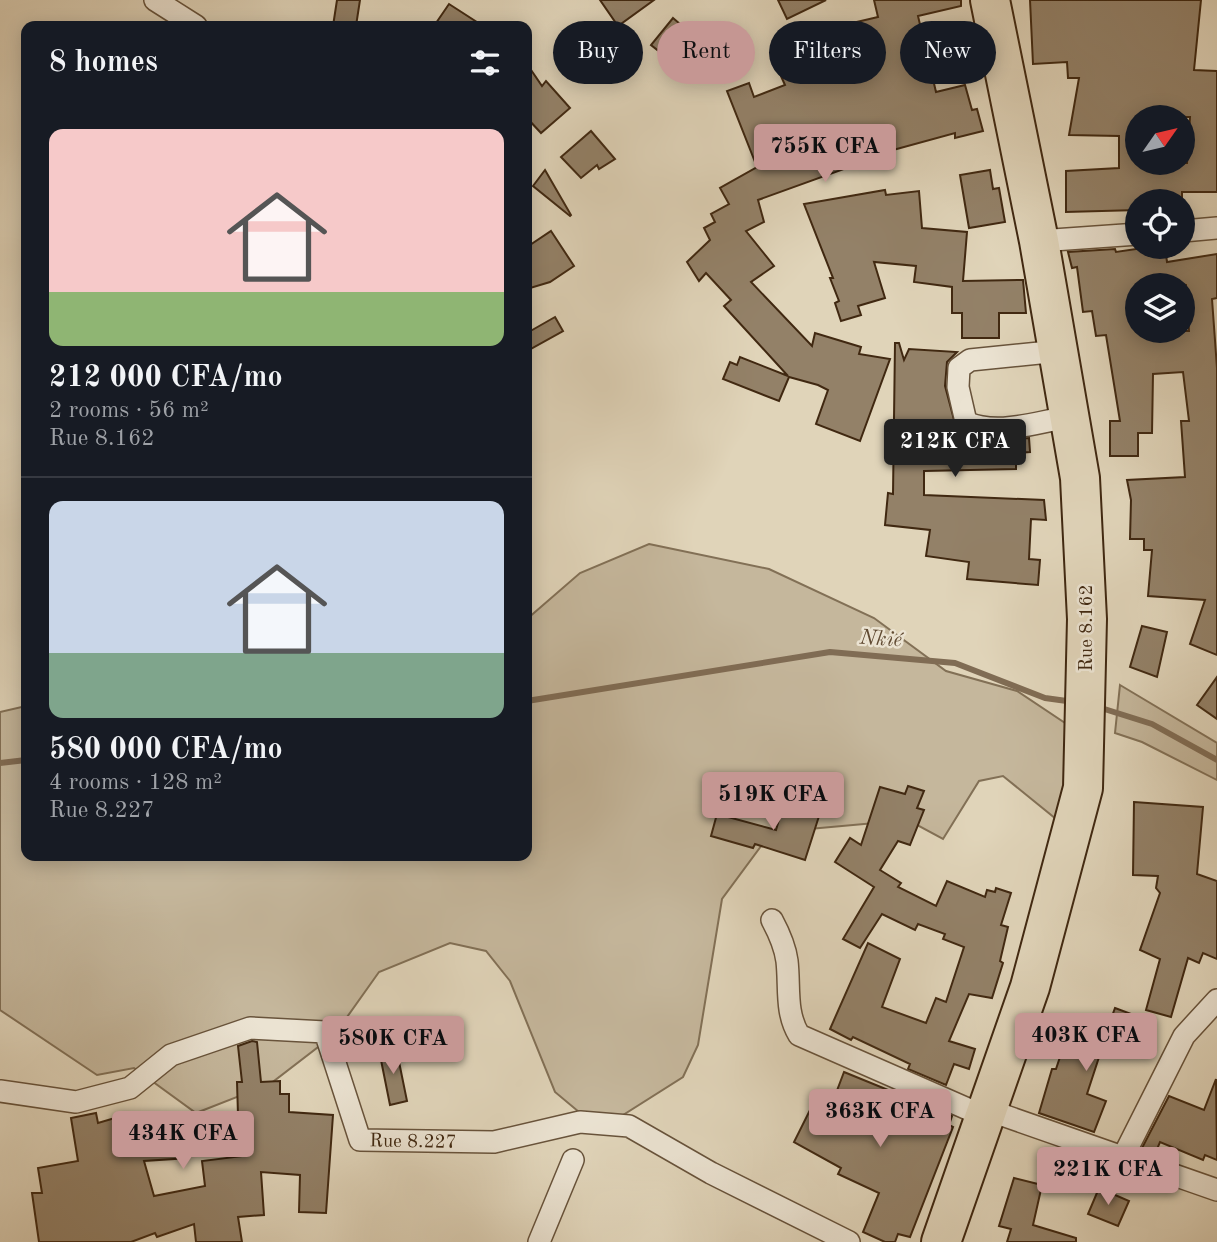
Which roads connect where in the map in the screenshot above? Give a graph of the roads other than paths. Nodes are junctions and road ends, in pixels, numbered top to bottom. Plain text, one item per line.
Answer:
1 (155, 0) edge
2 (990, 0) edge
3 (188, 21) edge
4 (1217, 228) edge
5 (1195, 230) edge
6 (1125, 235) edge
7 (1039, 241) junction
8 (1059, 351) junction
9 (1072, 417) junction
10 (772, 919) dead end
11 (1217, 1000) edge
12 (0, 1091) edge
13 (987, 1113) junction
14 (1124, 1155) junction
15 (573, 1160) dead end
16 (1217, 1190) edge
17 (538, 1242) edge
18 (849, 1242) edge
19 (941, 1242) edge

1 - 3 street
2 - 7 highway, Rue 8.162
4 - 5 street
6 - 7 street
7 - 8 highway, Rue 8.162
8 - 9 highway, Rue 8.162
8 - 9 street
9 - 13 highway, Rue 8.162
10 - 13 street
11 - 14 street
12 - 18 street, Rue 8.227
13 - 14 street
13 - 19 highway, Rue 8.162
14 - 16 street
15 - 17 street

